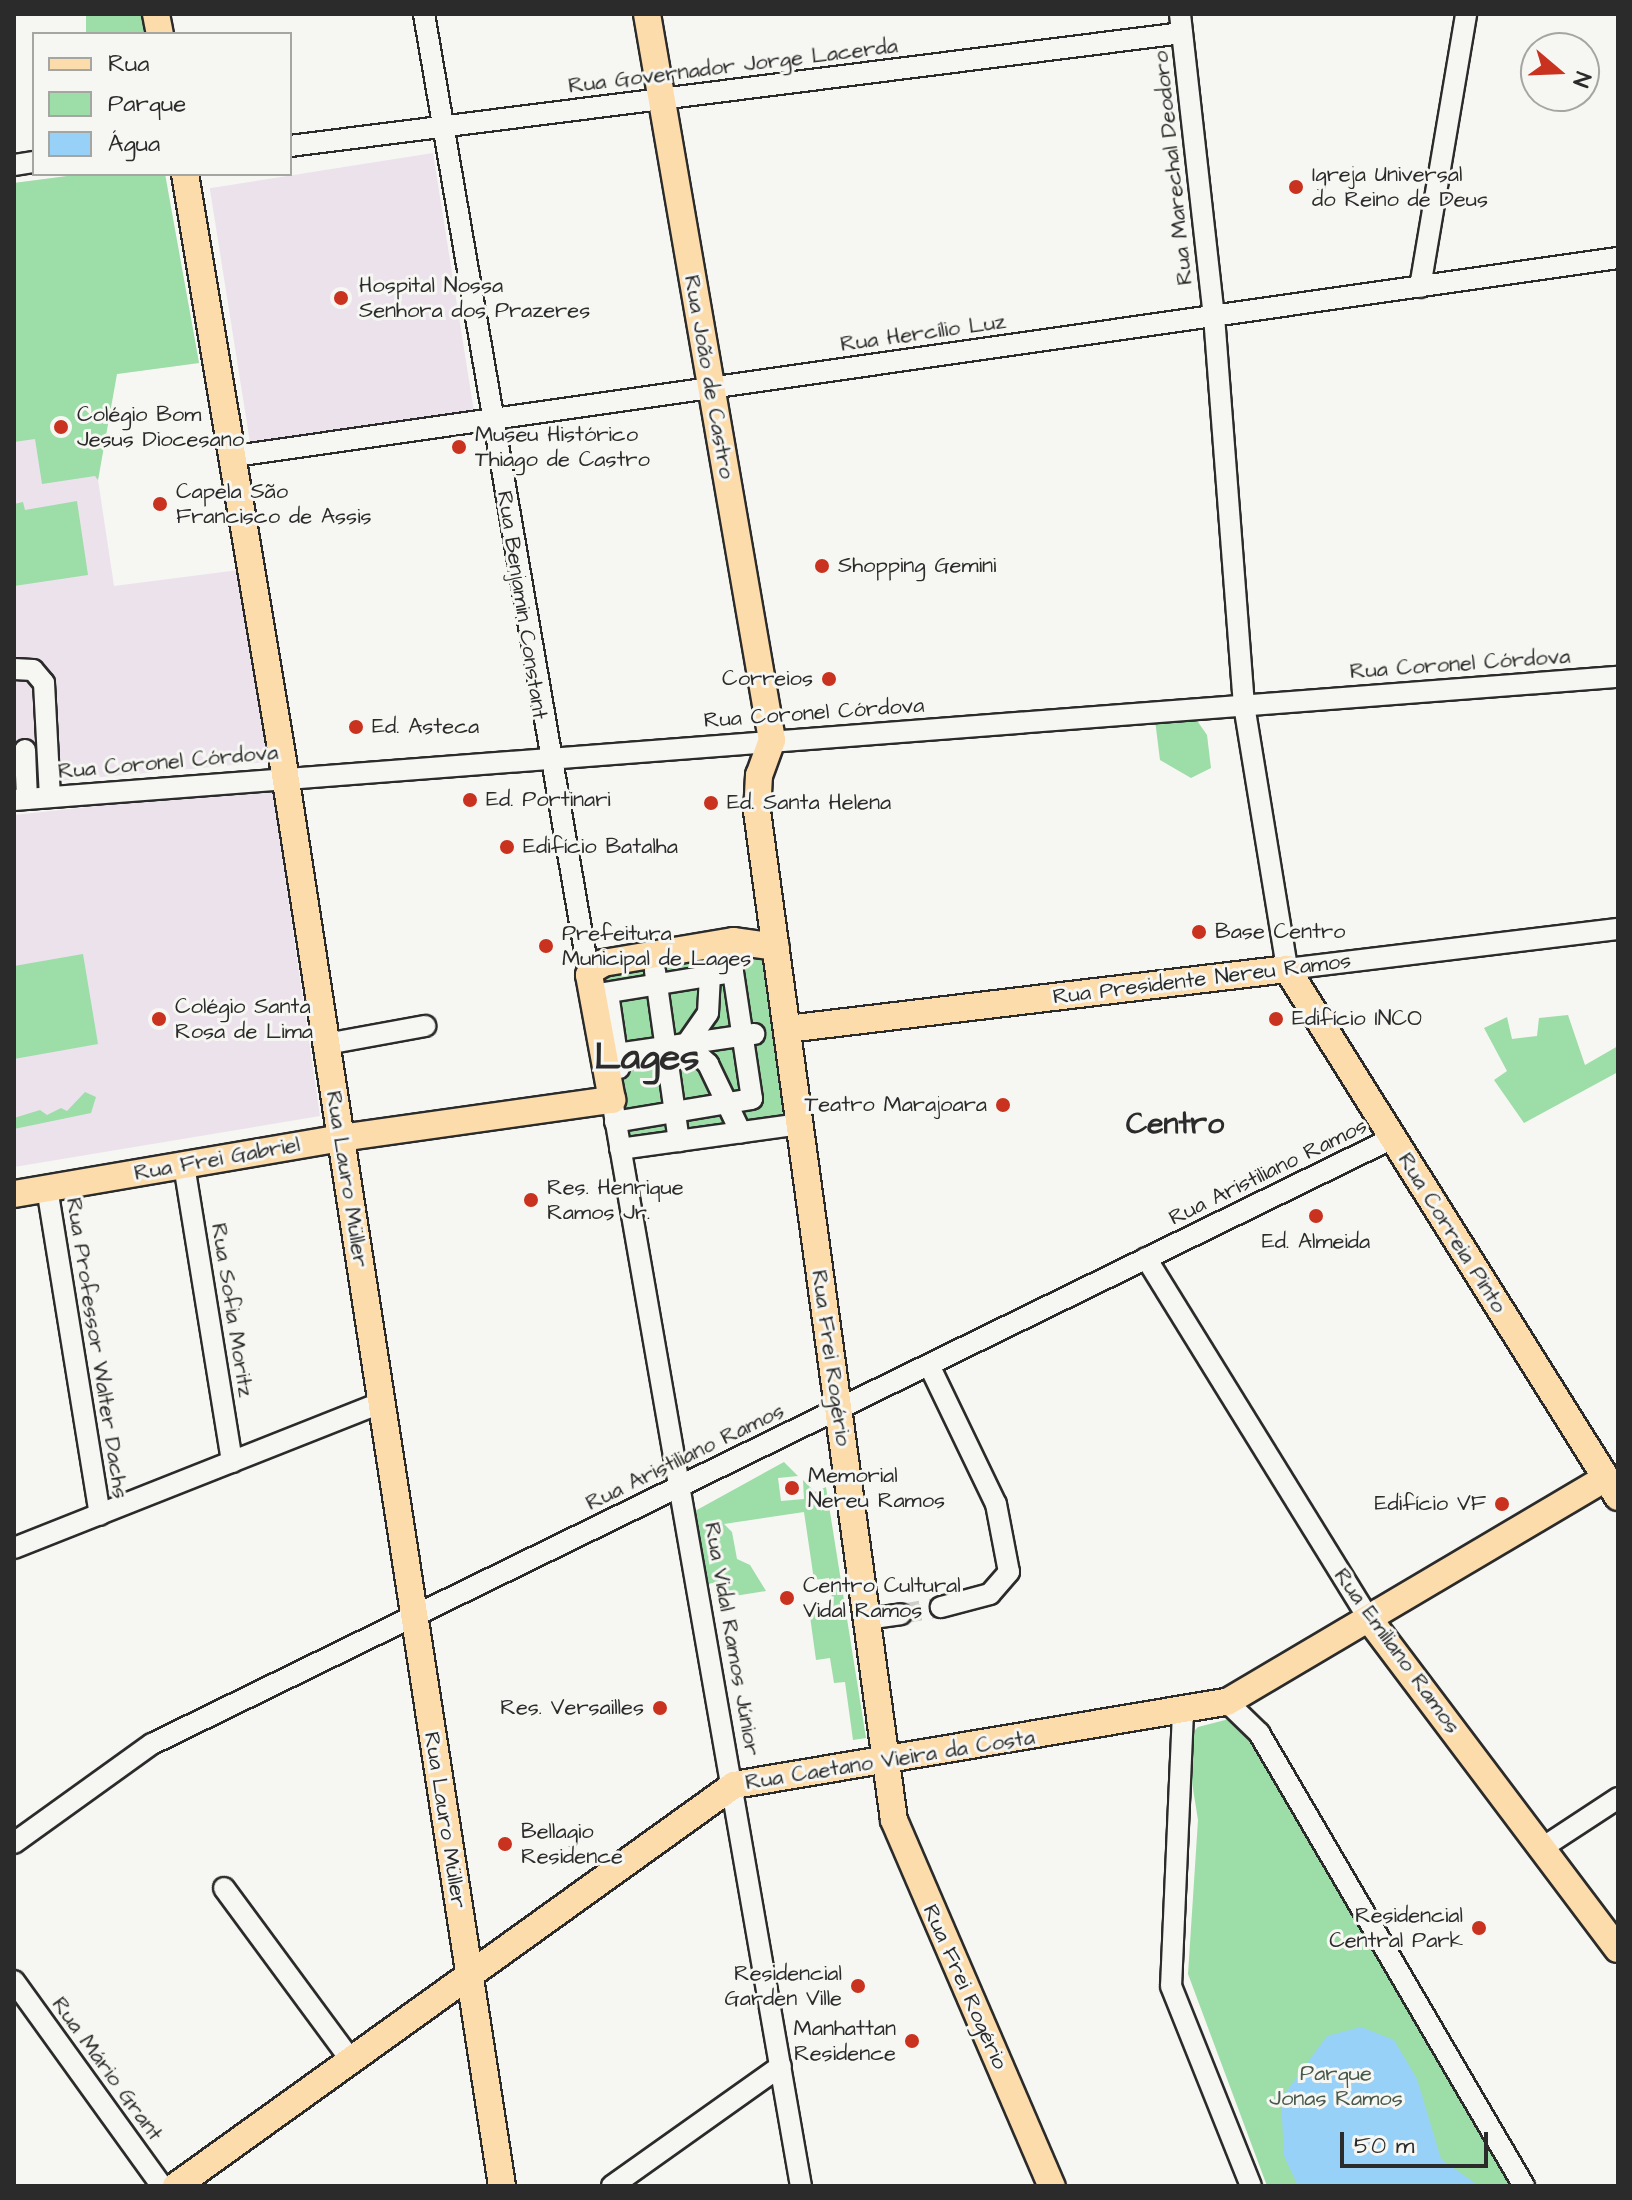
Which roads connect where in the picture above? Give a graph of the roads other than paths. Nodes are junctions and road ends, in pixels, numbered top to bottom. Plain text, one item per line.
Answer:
1 (424, 14) edge
2 (647, 14) edge
3 (1466, 14) edge
4 (1181, 24) edge
5 (662, 99) junction
6 (444, 127) junction
7 (292, 146) edge
8 (185, 176) edge
9 (1618, 258) edge
10 (1420, 287) junction
11 (1214, 316) junction
12 (711, 388) junction
13 (492, 419) junction
14 (235, 456) junction
15 (14, 669) edge
16 (1618, 677) edge
17 (1244, 705) junction
18 (772, 740) junction
19 (47, 749) junction
20 (19, 750) edge
21 (547, 757) junction
22 (285, 776) junction
23 (50, 797) junction
24 (21, 799) edge
25 (1618, 929) edge
26 (719, 943) junction
27 (776, 947) junction
28 (652, 955) junction
29 (1287, 969) junction
30 (710, 975) junction
31 (598, 982) junction
32 (657, 985) junction
33 (634, 988) junction
34 (425, 1026) dead end
35 (787, 1029) junction
36 (749, 1034) junction
37 (326, 1044) junction
38 (676, 1046) junction
39 (610, 1055) junction
40 (725, 1103) junction
41 (675, 1112) junction
42 (618, 1114) junction
43 (651, 1116) junction
44 (800, 1124) junction
45 (741, 1133) junction
46 (340, 1138) junction
47 (1393, 1138) junction
48 (679, 1141) junction
49 (627, 1148) junction
50 (184, 1165) junction
51 (47, 1188) junction
52 (14, 1194) edge
53 (1146, 1258) junction
54 (929, 1365) junction
55 (381, 1403) junction
56 (838, 1409) junction
57 (232, 1462) junction
58 (1614, 1482) edge
59 (680, 1486) junction
60 (100, 1515) junction
61 (14, 1548) edge
62 (941, 1607) tunnel mouth
63 (901, 1614) tunnel mouth
64 (414, 1616) junction
65 (867, 1619) junction
66 (1369, 1619) junction
67 (1227, 1702) junction
68 (1183, 1712) junction
69 (885, 1762) junction
70 (734, 1785) junction
71 (1618, 1798) edge
72 (14, 1843) edge
73 (1542, 1848) junction
74 (224, 1888) dead end
75 (1618, 1949) edge
76 (469, 1975) junction
77 (14, 1981) edge
78 (351, 2060) junction
79 (781, 2066) junction
80 (162, 2186) edge
81 (176, 2186) edge
82 (502, 2186) edge
83 (612, 2186) edge
84 (801, 2186) edge
85 (1052, 2186) edge
86 (1251, 2186) edge
87 (1524, 2186) edge

1 - 6 street, Rua Benjamin Constant
2 - 5 main road, Rua João de Castro
3 - 10 street
4 - 5 street, Rua Governador Jorge Lacerda
4 - 11 street, Rua Marechal Deodoro
5 - 6 street, Rua Governador Jorge Lacerda
5 - 12 main road, Rua João de Castro
6 - 7 street, Rua Governador Jorge Lacerda
6 - 13 street, Rua Benjamin Constant
8 - 14 main road, Rua Lauro Müller
9 - 10 street, Rua Hercílio Luz
10 - 11 street, Rua Hercílio Luz
11 - 12 street, Rua Hercílio Luz
11 - 17 street, Rua Marechal Deodoro
12 - 13 street, Rua Hercílio Luz
12 - 18 main road, Rua João de Castro
13 - 14 street, Rua Hercílio Luz
13 - 21 street, Rua Benjamin Constant
14 - 22 main road, Rua Lauro Müller
15 - 19 street
16 - 17 street, Rua Coronel Córdova
17 - 18 street, Rua Coronel Córdova
17 - 29 street, Rua Marechal Deodoro
18 - 21 street, Rua Coronel Córdova
18 - 27 main road, Rua Frei Rogério
19 - 20 street
19 - 23 street
20 - 24 street
21 - 22 street, Rua Coronel Córdova
21 - 31 street, Rua Benjamin Constant
22 - 23 street, Rua Coronel Córdova
22 - 37 main road, Rua Lauro Müller
23 - 24 street, Rua Coronel Córdova
25 - 29 street, Rua Presidente Nereu Ramos
26 - 27 main road
26 - 28 main road
26 - 30 street
27 - 35 main road, Rua Frei Rogério
28 - 31 main road
28 - 32 street
29 - 35 main road, Rua Presidente Nereu Ramos
29 - 47 main road, Rua Correia Pinto
30 - 32 street
30 - 36 street
30 - 38 street
31 - 33 street
31 - 33 street
31 - 39 main road, Rua Benjamin Constant
32 - 33 street
32 - 38 street
34 - 37 street
35 - 44 main road, Rua Frei Rogério
36 - 38 street
36 - 40 street
37 - 46 main road, Rua Lauro Müller
38 - 39 street
38 - 40 street
38 - 41 street
39 - 42 main road, Rua Benjamin Constant
40 - 41 street
40 - 45 street
41 - 43 street
41 - 48 street
42 - 43 street
42 - 46 main road, Rua Frei Gabriel
42 - 49 street, Rua Vidal Ramos Júnior
43 - 49 street
44 - 45 street
44 - 56 main road, Rua Frei Rogério
45 - 48 street
46 - 50 main road, Rua Frei Gabriel
46 - 55 main road, Rua Lauro Müller
47 - 53 street, Rua Aristiliano Ramos
47 - 58 main road, Rua Correia Pinto
48 - 49 street
49 - 59 street, Rua Vidal Ramos Júnior
50 - 51 main road, Rua Frei Gabriel
50 - 57 street, Rua Sofia Moritz
51 - 52 main road, Rua Frei Gabriel
51 - 60 street, Rua Professor Walter Dachs
53 - 54 street, Rua Aristiliano Ramos
53 - 66 street, Rua Emiliano Ramos
54 - 56 street, Rua Aristiliano Ramos
54 - 62 street
55 - 57 street
55 - 64 main road, Rua Lauro Müller
56 - 59 street, Rua Aristiliano Ramos
56 - 65 main road, Rua Frei Rogério
57 - 60 street
58 - 66 main road, Rua Caetano Vieira da Costa
59 - 64 street, Rua Aristiliano Ramos
59 - 70 street, Rua Vidal Ramos Júnior
60 - 61 street
63 - 65 street
64 - 72 street, Rua Aristiliano Ramos
64 - 76 main road, Rua Lauro Müller
65 - 69 main road, Rua Frei Rogério
66 - 67 main road, Rua Caetano Vieira da Costa
66 - 73 main road, Rua Emiliano Ramos
67 - 68 main road, Rua Caetano Vieira da Costa
67 - 87 street
68 - 69 main road, Rua Caetano Vieira da Costa
68 - 86 street
69 - 70 main road, Rua Caetano Vieira da Costa
69 - 85 main road, Rua Frei Rogério
70 - 76 main road, Rua Caetano Vieira da Costa
70 - 79 street, Rua Vidal Ramos Júnior
71 - 73 street
73 - 75 main road, Rua Emiliano Ramos
74 - 78 street
76 - 78 main road, Rua Caetano Vieira da Costa
76 - 82 main road, Rua Lauro Müller
77 - 80 street, Rua Mário Grant
78 - 81 main road, Rua Caetano Vieira da Costa
79 - 83 street
79 - 84 street, Rua Vidal Ramos Júnior

